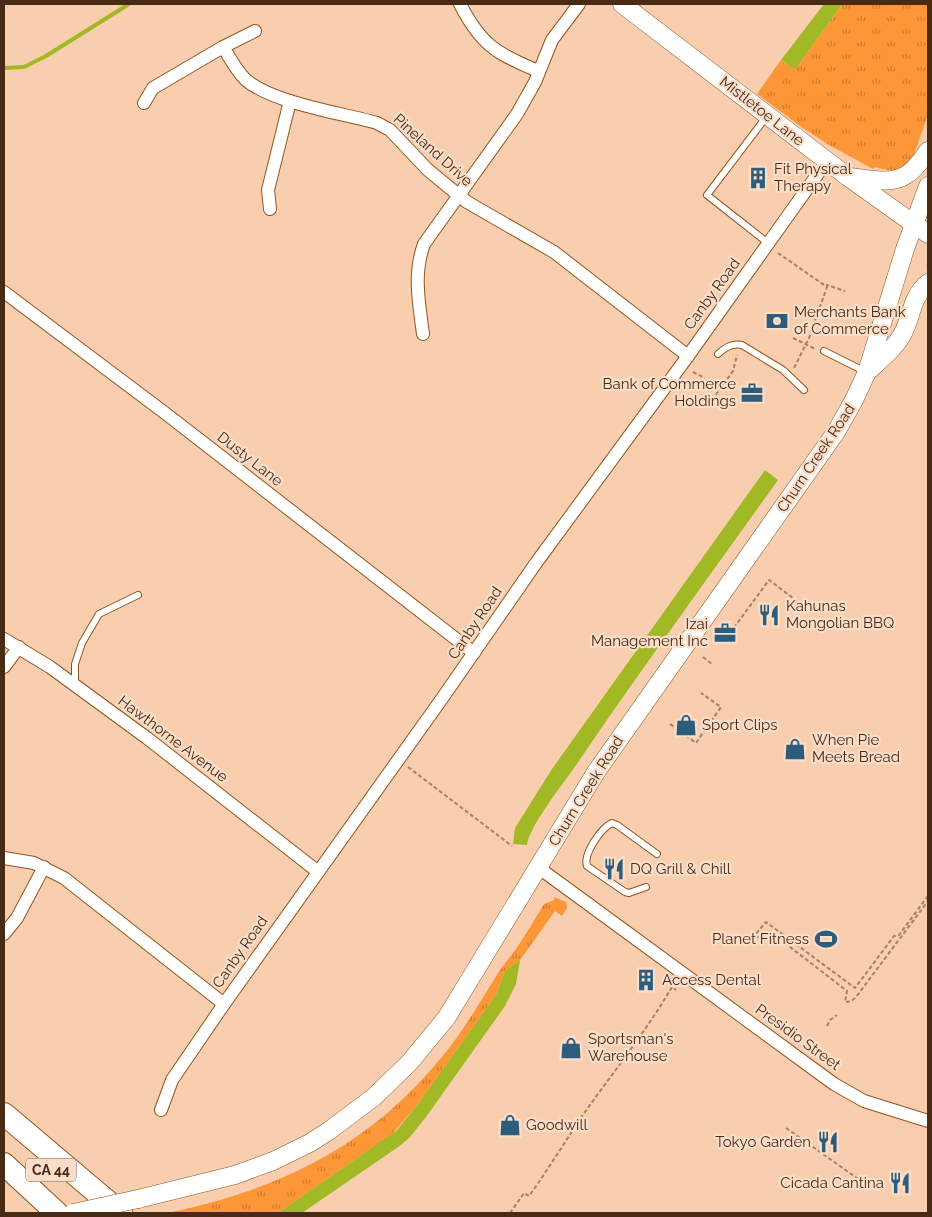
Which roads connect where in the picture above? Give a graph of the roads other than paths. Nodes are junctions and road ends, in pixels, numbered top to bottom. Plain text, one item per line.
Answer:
1 (460, 4) edge
2 (579, 4) edge
3 (622, 4) edge
4 (255, 31) dead end
5 (223, 47) junction
6 (538, 71) junction
7 (290, 101) junction
8 (144, 103) dead end
9 (768, 115) junction
10 (928, 152) edge
11 (827, 161) junction
12 (848, 177) junction
13 (928, 186) edge
14 (458, 196) junction
15 (270, 208) dead end
16 (921, 229) edge
17 (768, 243) junction
18 (928, 283) edge
19 (4, 292) edge
20 (423, 334) dead end
21 (824, 351) dead end
22 (718, 354) dead end
23 (688, 356) junction
24 (867, 372) junction
25 (804, 390) dead end
26 (138, 595) dead end
27 (4, 639) edge
28 (18, 647) junction
29 (474, 653) junction
30 (4, 667) edge
31 (74, 685) junction
32 (657, 854) dead end
33 (4, 858) edge
34 (44, 867) junction
35 (539, 868) junction
36 (318, 871) junction
37 (646, 886) dead end
38 (4, 934) edge
39 (224, 1004) junction
40 (161, 1110) dead end
41 (4, 1114) edge
42 (928, 1121) edge
43 (4, 1126) edge
44 (4, 1164) edge
45 (129, 1206) edge
46 (58, 1213) edge
47 (72, 1213) edge
48 (99, 1213) edge

1 - 6 street
2 - 6 street
3 - 9 main road, Mistletoe Lane
4 - 5 street
5 - 7 street, Pineland Drive
5 - 8 street
6 - 14 street
7 - 14 street, Pineland Drive
7 - 15 street
9 - 11 main road, Mistletoe Lane
9 - 17 lane
10 - 12 main road
11 - 12 main road, Mistletoe Lane
11 - 17 street, Canby Road
12 - 16 main road, Mistletoe Lane
13 - 16 main road, Churn Creek Road
14 - 20 street
14 - 23 street, Pineland Drive
16 - 24 main road, Churn Creek Road
17 - 23 street, Canby Road
18 - 24 main road
19 - 29 street, Dusty Lane
21 - 24 lane
22 - 25 lane
23 - 29 street, Canby Road
24 - 35 main road, Churn Creek Road
26 - 31 lane
27 - 28 street, Hawthorne Avenue
28 - 30 street
28 - 31 street, Hawthorne Avenue
29 - 36 street, Canby Road
31 - 36 street, Hawthorne Avenue
32 - 37 lane
33 - 34 street
34 - 38 street
34 - 39 street
35 - 42 street, Presidio Street
35 - 45 main road, Churn Creek Road
36 - 39 street, Canby Road
39 - 40 street, Canby Road
41 - 45 highway
43 - 48 highway, CA 44
44 - 46 highway, CA 44
45 - 47 main road, Churn Creek Road, bridge

